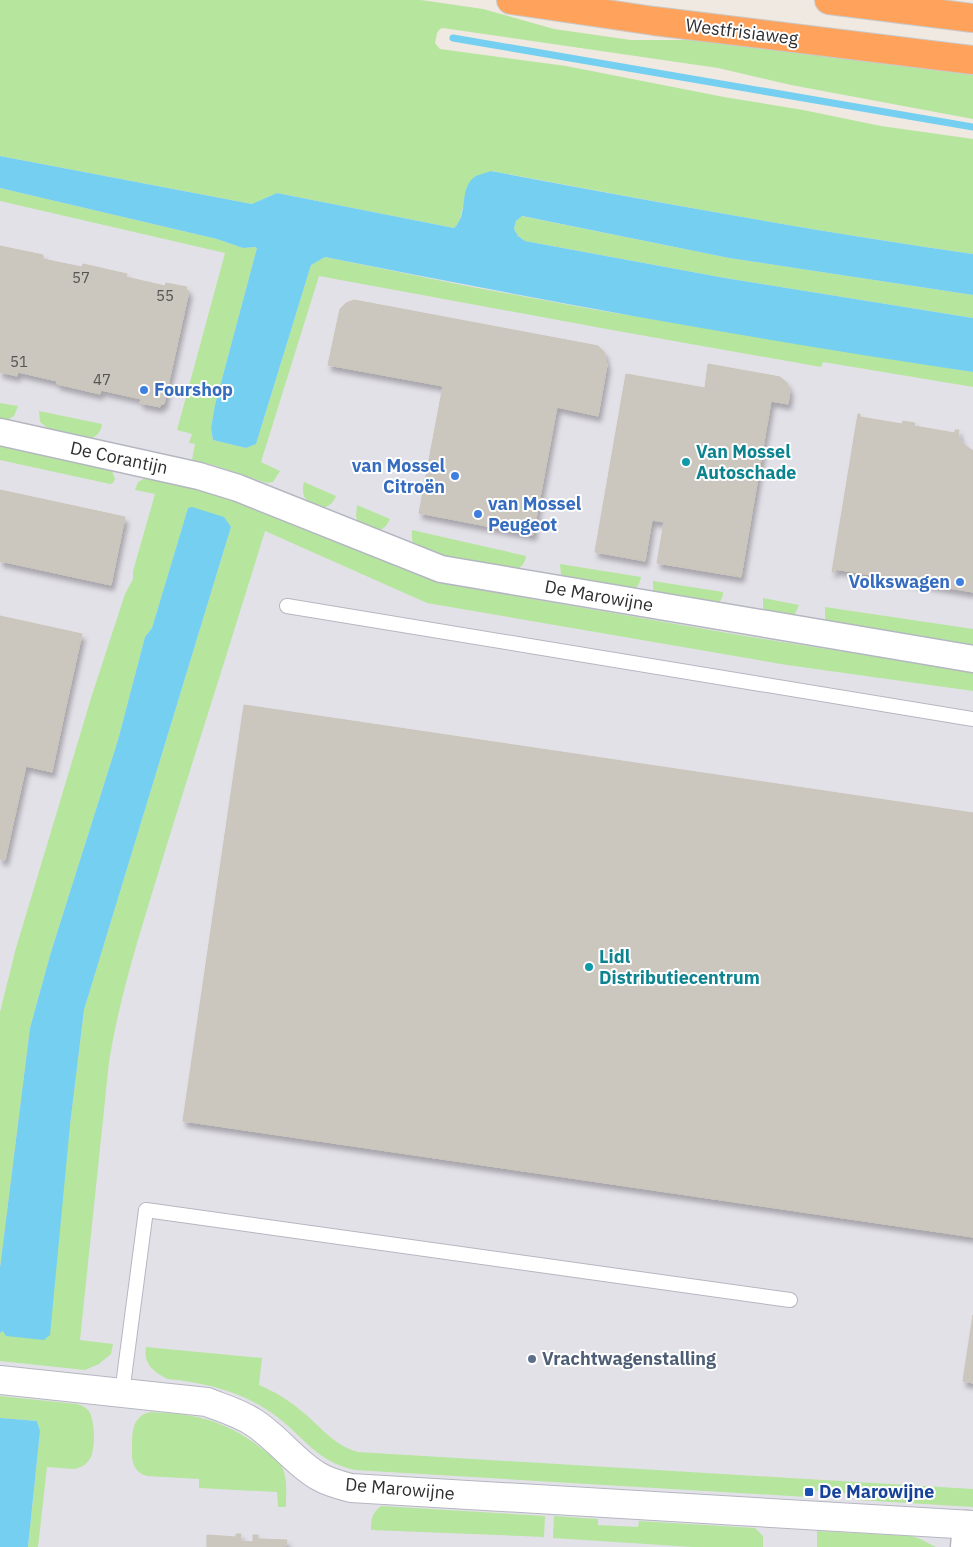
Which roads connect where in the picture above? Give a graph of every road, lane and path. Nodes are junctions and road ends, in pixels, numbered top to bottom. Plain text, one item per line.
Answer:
1 (511, 0) edge
2 (829, 0) edge
3 (973, 18) edge
4 (973, 60) edge
5 (0, 432) edge
6 (238, 488) joint
7 (287, 606) dead end
8 (973, 659) edge
9 (973, 719) edge
10 (790, 1300) dead end
11 (0, 1380) edge
12 (122, 1393) junction
13 (968, 1532) edge

1 - 4 highway, Westfrisiaweg
2 - 3 highway
5 - 6 street, De Corantijn
6 - 8 street, De Marowijne
7 - 9 lane
10 - 12 lane
11 - 12 street, De Marowijne
12 - 13 street, De Marowijne

